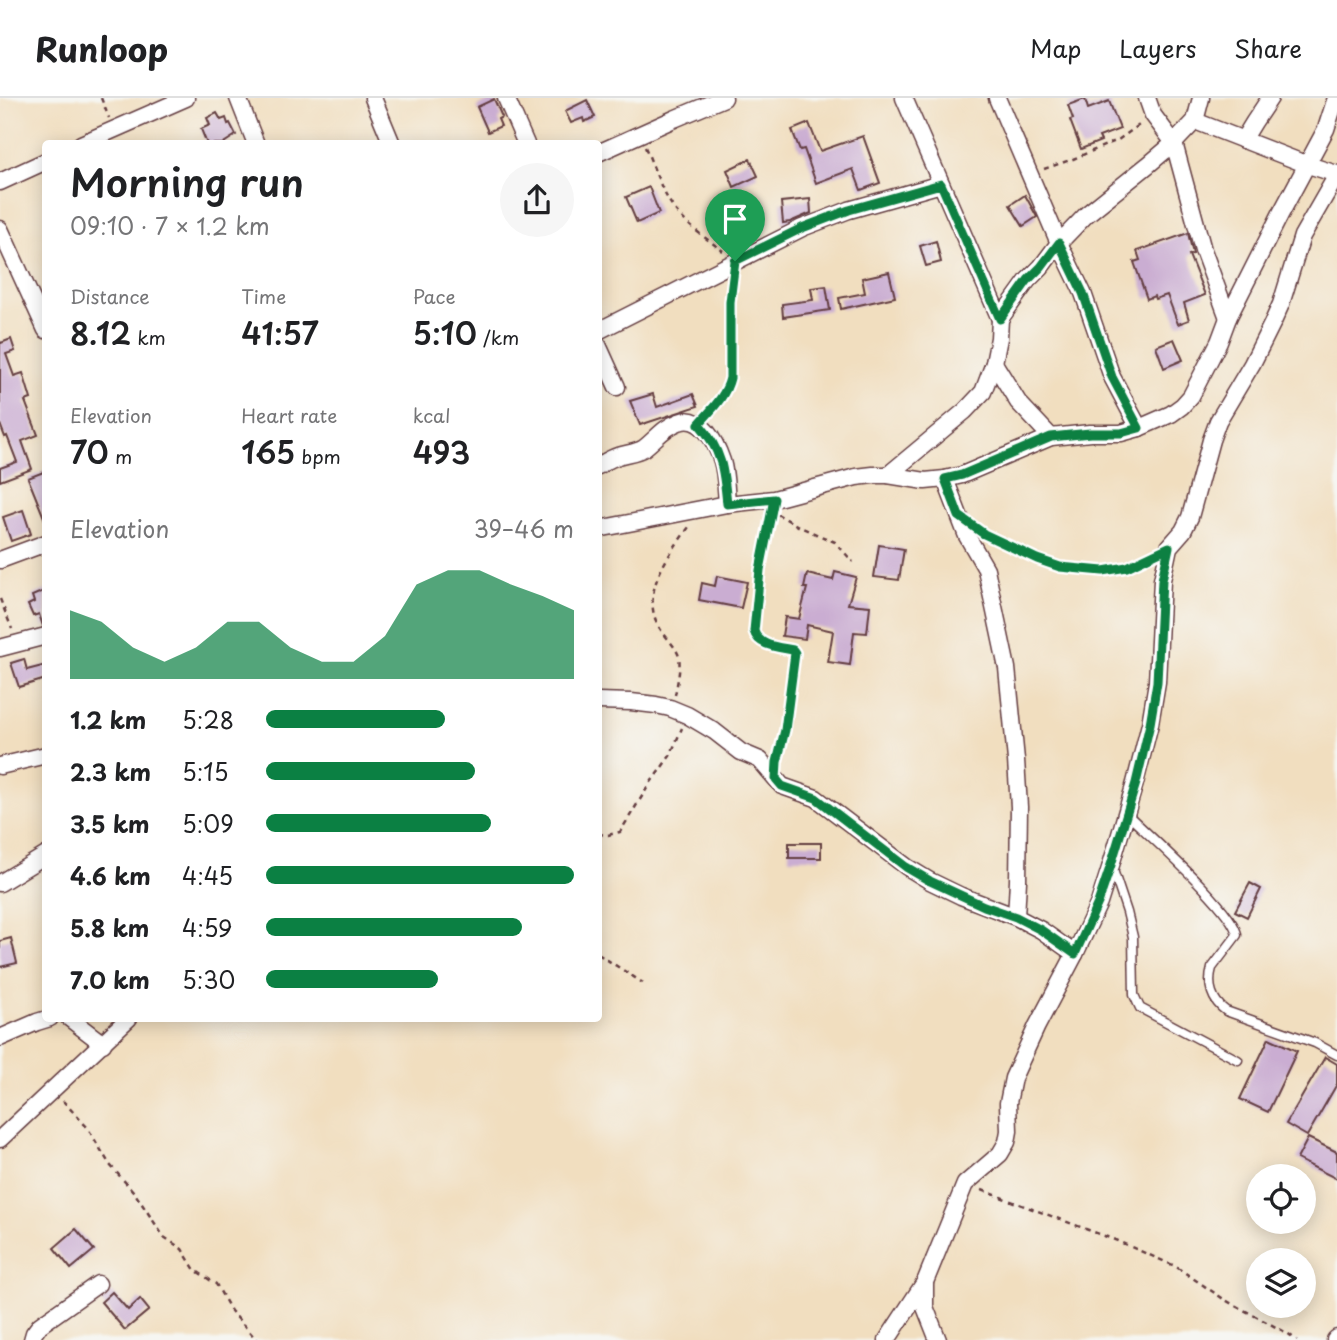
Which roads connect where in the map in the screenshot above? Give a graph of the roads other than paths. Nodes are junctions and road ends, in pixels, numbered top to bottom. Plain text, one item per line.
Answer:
1 (186, 98) edge
2 (238, 98) edge
3 (373, 98) edge
4 (506, 98) edge
5 (724, 98) edge
6 (904, 98) edge
7 (998, 98) edge
8 (1147, 98) edge
9 (1200, 98) edge
10 (1270, 98) edge
11 (1336, 98) edge
12 (1195, 121) junction
13 (92, 140) edge
14 (254, 140) edge
15 (389, 140) edge
16 (524, 140) edge
17 (1243, 140) junction
18 (1174, 143) junction
19 (602, 151) edge
20 (42, 162) edge
21 (1308, 165) junction
22 (1337, 174) edge
23 (0, 182) edge
24 (941, 184) junction
25 (0, 229) edge
26 (1059, 243) junction
27 (1228, 318) junction
28 (1000, 319) junction
29 (42, 321) edge
30 (602, 329) edge
31 (602, 354) edge
32 (994, 363) junction
33 (617, 387) dead end
34 (1139, 428) junction
35 (1051, 437) junction
36 (602, 464) edge
37 (888, 475) junction
38 (945, 479) junction
39 (727, 504) junction
40 (602, 528) edge
41 (42, 544) edge
42 (0, 560) edge
43 (42, 637) edge
44 (0, 649) edge
45 (602, 701) edge
46 (42, 756) edge
47 (0, 766) edge
48 (1126, 813) junction
49 (42, 857) edge
50 (1111, 865) junction
51 (0, 883) edge
52 (1016, 917) junction
53 (1075, 954) junction
54 (42, 1020) edge
55 (74, 1022) edge
56 (125, 1022) edge
57 (0, 1038) edge
58 (103, 1044) junction
59 (1337, 1055) edge
60 (1238, 1059) dead end
61 (0, 1139) edge
62 (925, 1282) junction
63 (98, 1284) dead end
64 (32, 1340) edge
65 (887, 1340) edge
66 (938, 1340) edge

1 - 13 street
2 - 14 street
3 - 15 street
4 - 16 street
5 - 19 street
6 - 24 street
7 - 26 street
8 - 18 street
9 - 12 street
10 - 17 street
11 - 21 street
12 - 17 street
12 - 18 street
17 - 21 street
18 - 26 street
18 - 27 street
20 - 23 street
21 - 22 street
21 - 27 street
22 - 48 street
24 - 28 street
24 - 30 street
25 - 29 street
26 - 28 street
26 - 34 street
27 - 34 street
28 - 32 street
31 - 33 street
32 - 35 street
32 - 37 street
34 - 35 street
35 - 38 street
36 - 39 street
37 - 38 street
37 - 39 street
38 - 52 street
39 - 40 street
41 - 42 street
43 - 44 street
45 - 52 street
46 - 47 street
48 - 50 street
48 - 59 lane
49 - 51 street
50 - 53 street
50 - 60 lane
52 - 53 street
53 - 62 street
54 - 57 street
55 - 58 street
56 - 58 street
58 - 61 street
62 - 65 street
62 - 66 street
63 - 64 street

